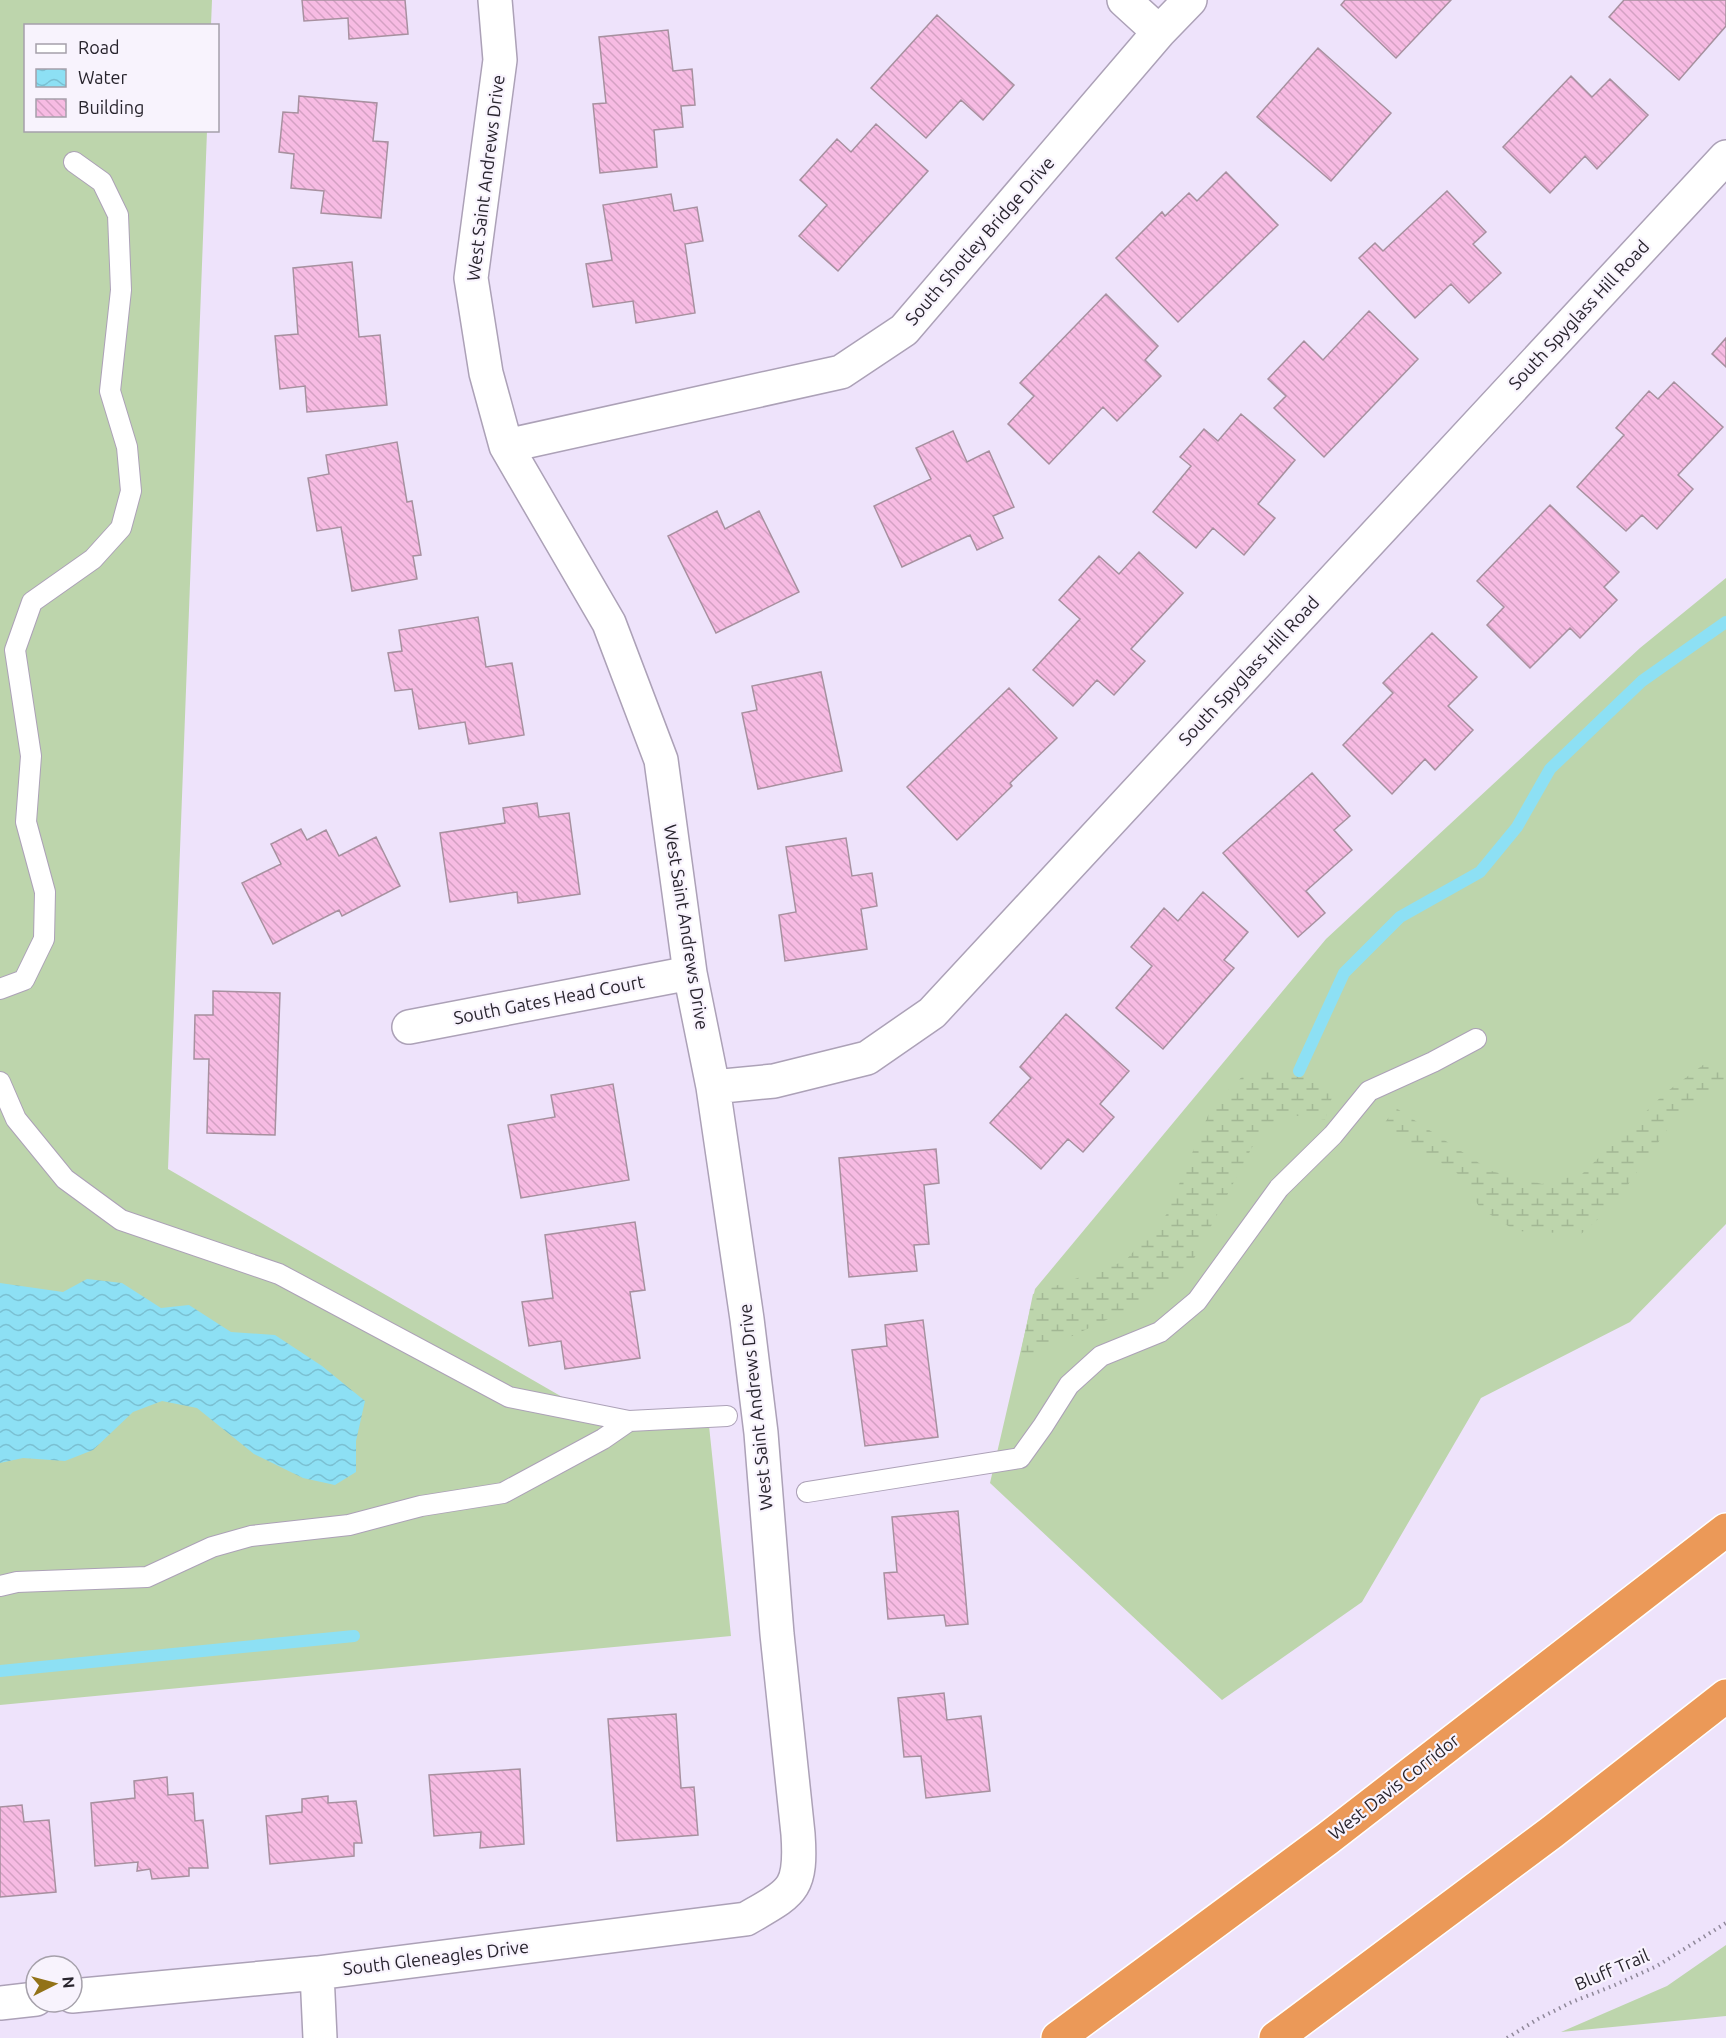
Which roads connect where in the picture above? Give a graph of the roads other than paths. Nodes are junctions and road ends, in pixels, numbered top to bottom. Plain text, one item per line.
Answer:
1 (495, 0) edge
2 (1124, 0) edge
3 (1190, 0) edge
4 (1160, 32) junction
5 (1726, 157) edge
6 (74, 162) dead end
7 (506, 446) junction
8 (690, 973) junction
9 (0, 989) edge
10 (409, 1027) dead end
11 (1476, 1039) dead end
12 (0, 1082) edge
13 (713, 1088) junction
14 (727, 1416) dead end
15 (629, 1421) junction
16 (807, 1492) dead end
17 (1726, 1530) edge
18 (0, 1586) edge
19 (1726, 1696) edge
20 (790, 1889) joint
21 (317, 1973) junction
22 (84, 1995) edge
23 (24, 2000) edge
24 (0, 2003) edge
25 (320, 2038) edge
26 (1058, 2038) edge
27 (1276, 2038) edge

1 - 7 street, West Saint Andrews Drive
2 - 4 street
3 - 4 street, South Shotley Bridge Drive
4 - 7 street, South Shotley Bridge Drive
5 - 13 street, South Spyglass Hill Road
6 - 9 lane
7 - 8 street, West Saint Andrews Drive
8 - 10 street, South Gates Head Court
8 - 13 street, West Saint Andrews Drive
11 - 16 lane
12 - 15 lane
13 - 20 street, West Saint Andrews Drive
14 - 15 lane
15 - 18 lane
17 - 26 highway, West Davis Corridor
19 - 27 highway
20 - 21 street, South Gleneagles Drive
21 - 22 street, South Gleneagles Drive
21 - 25 street
23 - 24 street

